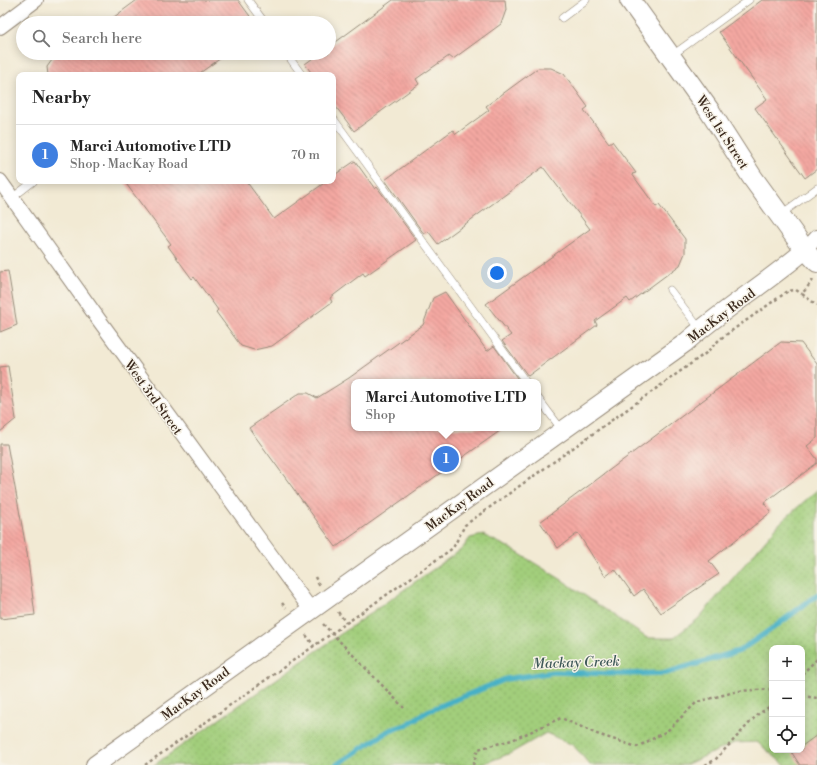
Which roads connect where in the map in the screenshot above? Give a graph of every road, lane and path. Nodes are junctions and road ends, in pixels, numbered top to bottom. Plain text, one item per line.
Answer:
1 (36, 0) edge
2 (248, 0) edge
3 (586, 0) edge
4 (630, 0) edge
5 (749, 0) edge
6 (260, 16) edge
7 (562, 18) dead end
8 (0, 27) edge
9 (670, 56) junction
10 (291, 60) edge
11 (300, 72) edge
12 (336, 122) edge
13 (0, 181) edge
14 (30, 184) edge
15 (817, 188) edge
16 (12, 198) junction
17 (780, 215) junction
18 (813, 250) edge
19 (817, 275) edge
20 (670, 290) dead end
21 (802, 294) junction
22 (817, 305) edge
23 (700, 329) junction
24 (524, 379) edge
25 (541, 402) edge
26 (562, 430) junction
27 (311, 610) junction
28 (332, 633) junction
29 (817, 659) edge
30 (805, 671) edge
31 (769, 689) edge
32 (805, 695) edge
33 (817, 698) edge
34 (769, 707) edge
35 (404, 708) dead end
36 (95, 765) edge
37 (145, 765) edge
38 (473, 765) edge
39 (706, 765) edge

1 - 8 street
2 - 6 lane
3 - 7 lane
4 - 9 main road, West 1st Street
5 - 9 lane
9 - 17 main road, West 1st Street
10 - 11 lane
12 - 24 lane
13 - 16 street, West 3rd Street
14 - 16 lane
15 - 17 lane
16 - 27 street, West 3rd Street
17 - 18 main road, West 1st Street
18 - 23 street, MacKay Road
19 - 21 path
20 - 23 lane
21 - 22 path
21 - 28 path
23 - 26 street, MacKay Road
25 - 26 lane
26 - 27 street, MacKay Road
27 - 28 path
27 - 36 street, MacKay Road
28 - 35 path
28 - 37 path
29 - 30 path
31 - 38 path
32 - 33 path
34 - 39 path

